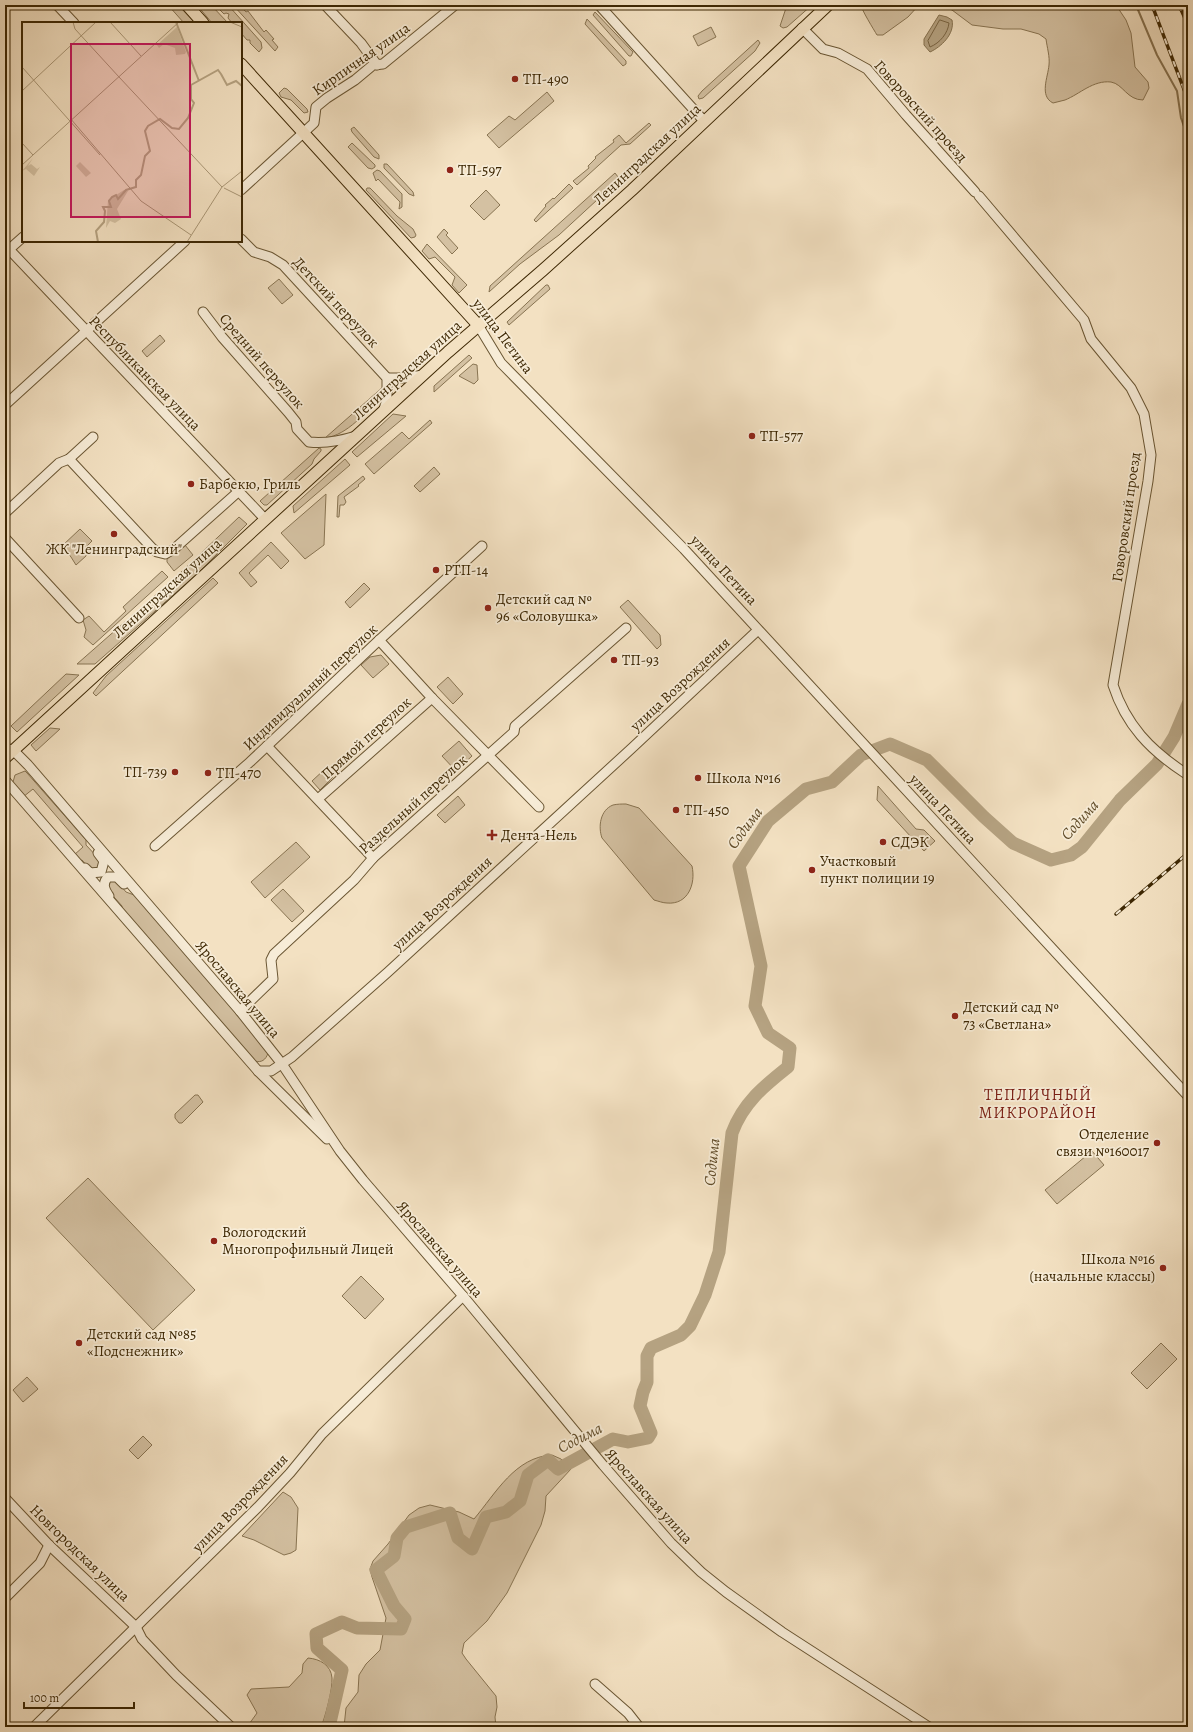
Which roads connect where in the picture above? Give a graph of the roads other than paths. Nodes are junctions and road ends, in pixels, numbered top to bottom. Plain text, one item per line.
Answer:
1 (57, 5) edge
2 (187, 5) edge
3 (325, 5) edge
4 (454, 5) edge
5 (599, 5) edge
6 (828, 5) edge
7 (73, 22) edge
8 (202, 22) edge
9 (802, 28) junction
10 (242, 65) edge
11 (377, 65) junction
12 (704, 121) junction
13 (304, 132) junction
14 (242, 189) edge
15 (22, 238) edge
16 (242, 240) edge
17 (185, 242) edge
18 (6, 249) edge
19 (203, 312) dead end
20 (478, 325) junction
21 (86, 332) junction
22 (423, 375) junction
23 (387, 378) junction
24 (5, 405) edge
25 (382, 412) junction
26 (358, 435) junction
27 (92, 437) dead end
28 (69, 459) junction
29 (239, 491) junction
30 (5, 512) edge
31 (265, 519) junction
32 (5, 538) edge
33 (482, 546) dead end
34 (80, 618) dead end
35 (626, 628) dead end
36 (758, 630) junction
37 (379, 640) junction
38 (432, 698) junction
39 (267, 746) junction
40 (8, 752) edge
41 (487, 756) junction
42 (1185, 773) dead end
43 (5, 780) edge
44 (318, 799) junction
45 (539, 807) dead end
46 (93, 840) junction
47 (155, 846) dead end
48 (373, 858) junction
49 (77, 864) junction
50 (135, 889) junction
51 (118, 910) junction
52 (240, 1011) junction
53 (282, 1064) junction
54 (258, 1071) junction
55 (1186, 1091) edge
56 (340, 1151) junction
57 (462, 1296) junction
58 (5, 1498) edge
59 (50, 1545) junction
60 (5, 1598) edge
61 (136, 1628) junction
62 (595, 1684) dead end
63 (34, 1727) edge
64 (231, 1727) edge
65 (639, 1727) edge
66 (929, 1727) edge

1 - 7 street
2 - 8 main road
3 - 11 street
4 - 11 street, Кирпичная улица
5 - 12 street
6 - 9 main road, Ленинградская улица
9 - 12 main road, Ленинградская улица
9 - 42 street, Говоровский проезд
10 - 13 main road, улица Петина
11 - 13 street, Кирпичная улица
12 - 20 main road, Ленинградская улица
13 - 14 street, Кирпичная улица
13 - 20 main road, улица Петина
15 - 18 street
16 - 23 street, Детский переулок
17 - 21 street
18 - 21 street, Республиканская улица
19 - 26 street, Средний переулок
20 - 22 main road, Ленинградская улица
20 - 36 street, улица Петина
21 - 24 street
21 - 29 street, Республиканская улица
22 - 23 street
22 - 25 main road, Ленинградская улица
23 - 25 street
25 - 26 main road, Ленинградская улица
26 - 31 main road, Ленинградская улица
27 - 28 street
28 - 29 street
28 - 30 street
29 - 31 street, Республиканская улица
31 - 40 main road, Ленинградская улица
32 - 34 street
33 - 37 street, Индивидуальный переулок
35 - 41 street, Раздельный переулок
36 - 53 street, улица Возрождения
36 - 55 street, улица Петина
37 - 38 street
37 - 39 street, Индивидуальный переулок
38 - 41 street
38 - 44 street, Прямой переулок
39 - 44 street
39 - 47 street, Индивидуальный переулок
40 - 46 street, Ярославская улица
41 - 45 street
41 - 48 street, Раздельный переулок
43 - 49 street, Ярославская улица
44 - 48 street
46 - 49 street, Ярославская улица
46 - 50 street, Ярославская улица
48 - 52 street, Раздельный переулок
49 - 51 street, Ярославская улица
50 - 51 street, Ярославская улица
50 - 52 street, Ярославская улица
51 - 54 street, Ярославская улица
52 - 53 street, Ярославская улица
53 - 54 street, улица Возрождения
53 - 56 street, Ярославская улица
54 - 56 street, Ярославская улица
56 - 57 street, Ярославская улица
57 - 61 street, улица Возрождения
57 - 66 street, Ярославская улица
58 - 59 street, Новгородская улица
59 - 60 street
59 - 61 street, Новгородская улица
61 - 63 street, улица Возрождения
61 - 64 street, Новгородская улица
62 - 65 street

